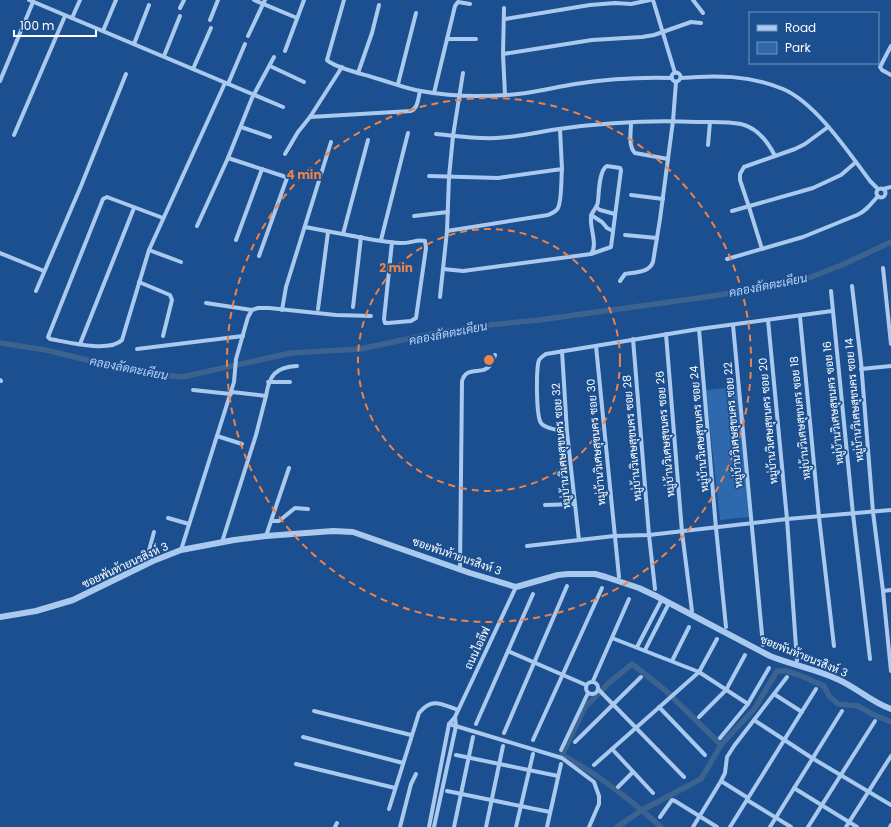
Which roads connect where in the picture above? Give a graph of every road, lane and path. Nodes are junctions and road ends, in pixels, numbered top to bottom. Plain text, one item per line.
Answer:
1 (29, 0) edge
2 (80, 0) edge
3 (116, 0) edge
4 (184, 0) edge
5 (218, 0) edge
6 (254, 0) edge
7 (304, 0) edge
8 (344, 0) edge
9 (650, 0) edge
10 (653, 0) edge
11 (693, 0) edge
12 (33, 2) junction
13 (264, 2) edge
14 (470, 4) dead end
15 (149, 5) dead end
16 (379, 5) dead end
17 (180, 8) dead end
18 (504, 8) dead end
19 (416, 13) dead end
20 (703, 13) dead end
21 (65, 16) junction
22 (180, 16) dead end
23 (72, 18) junction
24 (297, 18) junction
25 (505, 19) junction
26 (210, 20) dead end
27 (700, 23) dead end
28 (211, 28) dead end
29 (104, 31) junction
30 (663, 32) junction
31 (248, 36) dead end
32 (447, 39) junction
33 (476, 39) dead end
34 (134, 44) junction
35 (245, 44) dead end
36 (891, 46) edge
37 (285, 51) dead end
38 (503, 54) junction
39 (164, 56) junction
40 (274, 57) dead end
41 (270, 66) junction
42 (342, 67) junction
43 (193, 69) junction
44 (358, 73) junction
45 (463, 73) dead end
46 (675, 73) junction
47 (126, 74) dead end
48 (891, 75) edge
49 (672, 78) junction
50 (681, 78) junction
51 (0, 82) edge
52 (304, 82) dead end
53 (676, 82) junction
54 (226, 83) junction
55 (398, 84) junction
56 (420, 91) junction
57 (434, 93) junction
58 (254, 95) junction
59 (460, 95) junction
60 (505, 95) junction
61 (283, 108) dead end
62 (310, 117) junction
63 (673, 121) junction
64 (710, 122) junction
65 (631, 123) junction
66 (241, 127) junction
67 (828, 127) junction
68 (560, 129) junction
69 (408, 133) dead end
70 (436, 134) dead end
71 (14, 135) dead end
72 (453, 136) junction
73 (270, 137) dead end
74 (368, 140) dead end
75 (332, 142) dead end
76 (708, 145) dead end
77 (285, 154) dead end
78 (775, 156) junction
79 (228, 158) junction
80 (668, 159) junction
81 (856, 162) junction
82 (262, 169) junction
83 (562, 169) junction
84 (429, 176) dead end
85 (449, 177) junction
86 (891, 187) edge
87 (883, 188) junction
88 (878, 189) junction
89 (631, 194) dead end
90 (891, 194) edge
91 (885, 195) junction
92 (878, 196) junction
93 (663, 199) junction
94 (596, 207) junction
95 (749, 207) junction
96 (134, 208) junction
97 (732, 211) dead end
98 (448, 212) junction
99 (615, 214) junction
100 (591, 215) junction
101 (414, 216) dead end
102 (163, 218) junction
103 (197, 226) dead end
104 (305, 227) junction
105 (447, 231) junction
106 (613, 231) junction
107 (328, 232) junction
108 (343, 234) junction
109 (625, 235) dead end
110 (361, 237) junction
111 (657, 238) junction
112 (236, 240) dead end
113 (381, 240) junction
114 (392, 242) junction
115 (762, 249) junction
116 (149, 250) junction
117 (0, 253) edge
118 (591, 254) junction
119 (259, 256) dead end
120 (727, 259) dead end
121 (181, 262) dead end
122 (883, 268) dead end
123 (443, 269) junction
124 (44, 272) junction
125 (620, 281) dead end
126 (139, 282) junction
127 (852, 286) dead end
128 (36, 291) dead end
129 (831, 291) dead end
130 (440, 297) dead end
131 (206, 303) dead end
132 (353, 307) dead end
133 (318, 309) dead end
134 (252, 310) junction
135 (282, 310) junction
136 (832, 311) junction
137 (371, 316) dead end
138 (800, 317) junction
139 (768, 320) junction
140 (733, 325) junction
141 (700, 329) junction
142 (666, 334) junction
143 (163, 336) dead end
144 (243, 336) junction
145 (633, 339) junction
146 (80, 344) junction
147 (891, 344) edge
148 (596, 346) junction
149 (137, 349) dead end
150 (562, 351) junction
151 (495, 355) dead end
152 (297, 366) dead end
153 (891, 366) edge
154 (861, 369) junction
155 (268, 382) junction
156 (290, 382) dead end
157 (193, 390) dead end
158 (231, 393) junction
159 (266, 396) junction
160 (567, 432) junction
161 (217, 436) junction
162 (242, 444) dead end
163 (289, 468) dead end
164 (575, 504) junction
165 (545, 505) dead end
166 (308, 509) dead end
167 (891, 510) edge
168 (873, 512) junction
169 (853, 514) junction
170 (819, 517) junction
171 (168, 518) dead end
172 (787, 519) junction
173 (271, 521) junction
174 (189, 524) junction
175 (751, 524) junction
176 (716, 528) junction
177 (154, 532) dead end
178 (682, 532) junction
179 (649, 535) junction
180 (266, 536) junction
181 (614, 536) junction
182 (578, 540) junction
183 (222, 542) junction
184 (527, 546) dead end
185 (181, 550) junction
186 (145, 565) junction
187 (460, 569) junction
188 (619, 577) dead end
189 (567, 586) dead end
190 (516, 587) junction
191 (602, 588) dead end
192 (655, 589) dead end
193 (891, 590) edge
194 (883, 591) junction
195 (533, 594) dead end
196 (629, 599) dead end
197 (662, 599) junction
198 (669, 603) junction
199 (692, 611) dead end
200 (0, 617) edge
201 (689, 627) dead end
202 (726, 627) dead end
203 (612, 638) junction
204 (718, 639) dead end
205 (763, 645) dead end
206 (834, 646) dead end
207 (637, 647) junction
208 (644, 650) junction
209 (508, 651) junction
210 (745, 656) dead end
211 (870, 659) dead end
212 (890, 660) edge
213 (672, 661) junction
214 (797, 661) dead end
215 (534, 663) junction
216 (769, 668) dead end
217 (699, 672) junction
218 (891, 672) edge
219 (562, 675) junction
220 (641, 677) dead end
221 (786, 677) dead end
222 (593, 681) junction
223 (586, 685) junction
224 (598, 689) junction
225 (816, 689) dead end
226 (726, 690) junction
227 (588, 693) junction
228 (774, 694) junction
229 (748, 704) junction
230 (614, 705) junction
231 (660, 707) junction
232 (891, 709) edge
233 (314, 710) dead end
234 (458, 710) junction
235 (842, 711) dead end
236 (802, 712) junction
237 (455, 717) junction
238 (699, 717) dead end
239 (754, 720) junction
240 (875, 721) dead end
241 (449, 724) junction
242 (476, 724) dead end
243 (456, 726) junction
244 (636, 728) junction
245 (504, 733) dead end
246 (411, 735) junction
247 (473, 737) dead end
248 (303, 738) dead end
249 (720, 738) dead end
250 (533, 740) dead end
251 (785, 740) junction
252 (575, 742) dead end
253 (502, 746) dead end
254 (612, 749) junction
255 (561, 750) dead end
256 (533, 754) dead end
257 (456, 755) dead end
258 (705, 755) dead end
259 (891, 756) edge
260 (468, 758) junction
261 (812, 758) junction
262 (403, 763) junction
263 (296, 764) dead end
264 (499, 764) junction
265 (561, 764) dead end
266 (594, 766) dead end
267 (529, 770) junction
268 (634, 772) junction
269 (416, 774) dead end
270 (841, 775) junction
271 (558, 776) junction
272 (684, 777) dead end
273 (721, 782) junction
274 (618, 786) dead end
275 (395, 788) junction
276 (794, 788) junction
277 (447, 791) dead end
278 (869, 791) junction
279 (653, 792) dead end
280 (461, 794) junction
281 (748, 799) junction
282 (491, 800) junction
283 (822, 805) junction
284 (891, 805) edge
285 (521, 806) junction
286 (389, 809) dead end
287 (550, 812) junction
288 (700, 816) junction
289 (660, 817) dead end
290 (776, 818) junction
291 (849, 822) junction
292 (400, 827) edge
293 (429, 827) edge
294 (434, 827) edge
295 (454, 827) edge
296 (486, 827) edge
297 (516, 827) edge
298 (547, 827) edge
299 (589, 827) edge
300 (693, 827) edge
301 (717, 827) edge
302 (730, 827) edge
303 (770, 827) edge
304 (791, 827) edge
305 (808, 827) edge
306 (846, 827) edge
307 (857, 827) edge

1 - 12 street
2 - 23 street
3 - 29 street
4 - 17 street
5 - 26 street
6 - 13 street
7 - 24 street
8 - 42 street
9 - 25 street
10 - 30 street
11 - 20 street
12 - 21 street
12 - 51 street
13 - 24 street
13 - 31 street
14 - 32 street
15 - 34 street
16 - 44 street
18 - 25 street
19 - 55 street
21 - 23 street
21 - 71 street
22 - 39 street
23 - 29 street
24 - 37 street
25 - 38 street
27 - 30 street
28 - 43 street
29 - 34 street
30 - 38 street
30 - 46 street
32 - 33 street
32 - 57 street
34 - 39 street
35 - 54 street
36 - 48 street
38 - 60 street
39 - 43 street
40 - 41 street
41 - 52 street
41 - 58 street
42 - 44 street
42 - 62 street
43 - 54 street
44 - 55 street
45 - 59 street
46 - 49 street
46 - 50 street
47 - 124 street
49 - 53 street
49 - 60 street
50 - 53 street
50 - 67 street
53 - 63 street
54 - 58 street
54 - 102 street
55 - 56 street
56 - 57 street
56 - 62 street
57 - 59 street
58 - 61 street
58 - 66 street
59 - 60 street
59 - 72 street
62 - 77 street
63 - 64 street
63 - 65 street
63 - 80 street
64 - 76 street
64 - 78 street
65 - 68 street
65 - 80 street
66 - 73 street
66 - 79 street
67 - 78 street
67 - 81 street
68 - 72 street
68 - 83 street
69 - 113 street
70 - 72 street
72 - 85 street
74 - 108 street
75 - 104 street
78 - 95 street
79 - 82 street
79 - 103 street
80 - 93 street
81 - 88 street
81 - 95 street
82 - 112 street
82 - 119 street
83 - 85 street
83 - 105 street
84 - 85 street
85 - 98 street
86 - 87 street
87 - 88 street
87 - 91 street
88 - 92 street
89 - 93 street
90 - 91 street
91 - 92 street
92 - 115 street
93 - 111 street
94 - 99 street
94 - 99 street
94 - 100 street
95 - 97 street
95 - 115 street
96 - 102 street
96 - 146 street
96 - 146 street
98 - 101 street
98 - 105 street
99 - 106 street
100 - 106 street
100 - 118 street
102 - 116 street
104 - 107 street
104 - 135 street
105 - 123 street
106 - 118 street
107 - 108 street
107 - 133 street
108 - 110 street
109 - 111 street
110 - 113 street
110 - 132 street
111 - 125 street
113 - 114 street
114 - 114 street
115 - 120 street
116 - 121 street
116 - 126 street
117 - 124 street
118 - 123 street
122 - 147 street
123 - 130 street
124 - 128 street
126 - 143 street
126 - 146 street
127 - 154 street, หมู่บ้านวิเศษสุขนคร ซอย 14
129 - 136 street, หมู่บ้านวิเศษสุขนคร ซอย 16
131 - 134 street
134 - 135 street
134 - 144 street
135 - 137 street
136 - 138 street
136 - 169 street, หมู่บ้านวิเศษสุขนคร ซอย 16
138 - 139 street
138 - 170 street, หมู่บ้านวิเศษสุขนคร ซอย 18
139 - 140 street
139 - 172 street, หมู่บ้านวิเศษสุขนคร ซอย 20
140 - 141 street
140 - 175 street, หมู่บ้านวิเศษสุขนคร ซอย 22
141 - 142 street
141 - 176 street, หมู่บ้านวิเศษสุขนคร ซอย 24
142 - 145 street
142 - 178 street, หมู่บ้านวิเศษสุขนคร ซอย 26
144 - 149 street
144 - 158 street
145 - 148 street
145 - 179 street, หมู่บ้านวิเศษสุขนคร ซอย 28
148 - 150 street
148 - 181 street, หมู่บ้านวิเศษสุขนคร ซอย 30
150 - 160 street, หมู่บ้านวิเศษสุขนคร ซอย 32
150 - 160 street
151 - 187 street
152 - 155 street
153 - 154 street
154 - 168 street, หมู่บ้านวิเศษสุขนคร ซอย 14
155 - 156 street
155 - 159 street
157 - 158 street
158 - 159 street
158 - 161 street
159 - 183 street
160 - 164 street, หมู่บ้านวิเศษสุขนคร ซอย 32
161 - 162 street
161 - 174 street
163 - 173 street
164 - 165 street
164 - 182 street, หมู่บ้านวิเศษสุขนคร ซอย 32
166 - 173 street
167 - 168 street
168 - 169 street
168 - 194 street, หมู่บ้านวิเศษสุขนคร ซอย 14
169 - 170 street
169 - 211 street, หมู่บ้านวิเศษสุขนคร ซอย 16
170 - 172 street
170 - 206 street, หมู่บ้านวิเศษสุขนคร ซอย 18
171 - 174 street
172 - 175 street
172 - 214 street, หมู่บ้านวิเศษสุขนคร ซอย 20
173 - 180 street
174 - 185 street
175 - 176 street
175 - 205 street, หมู่บ้านวิเศษสุขนคร ซอย 22
176 - 178 street
176 - 202 street, หมู่บ้านวิเศษสุขนคร ซอย 24
177 - 186 street
178 - 179 street
178 - 199 street, หมู่บ้านวิเศษสุขนคร ซอย 26
179 - 181 street
179 - 192 street, หมู่บ้านวิเศษสุขนคร ซอย 28
180 - 183 street, ซอยพันท้ายนรสิงห์ 3
180 - 187 street, ซอยพันท้ายนรสิงห์ 3
181 - 182 street
181 - 188 street, หมู่บ้านวิเศษสุขนคร ซอย 30
182 - 184 street
183 - 185 street, ซอยพันท้ายนรสิงห์ 3
185 - 186 street, ซอยพันท้ายนรสิงห์ 3
186 - 200 street, ซอยพันท้ายนรสิงห์ 3
187 - 190 street, ซอยพันท้ายนรสิงห์ 3
189 - 215 street
190 - 197 street, ซอยพันท้ายนรสิงห์ 3
190 - 234 street, ถนนไอลีฟ
191 - 219 street
193 - 194 street
194 - 212 street, หมู่บ้านวิเศษสุขนคร ซอย 14
195 - 209 street
196 - 203 street
197 - 198 street, ซอยพันท้ายนรสิงห์ 3
197 - 207 street
198 - 208 street
198 - 232 street, ซอยพันท้ายนรสิงห์ 3
201 - 213 street
203 - 207 street
203 - 222 street
204 - 217 street
207 - 208 street
208 - 213 street
209 - 215 street
209 - 242 street
210 - 226 street
212 - 218 street, หมู่บ้านวิเศษสุขนคร ซอย 14
213 - 217 street
215 - 219 street
215 - 245 street
216 - 229 street
217 - 226 street
217 - 231 street
219 - 223 street
219 - 250 street
220 - 230 street
221 - 228 street
222 - 223 street
222 - 224 street
223 - 227 street
224 - 227 street
224 - 230 street
225 - 236 street
226 - 229 street
226 - 238 street
227 - 255 street
228 - 236 street
228 - 239 street
229 - 249 street
230 - 244 street
230 - 252 street
231 - 244 street
231 - 258 street
233 - 246 street
234 - 237 street, ถนนไอลีฟ
234 - 246 street
235 - 261 street
236 - 251 street
237 - 241 street, ถนนไอลีฟ
237 - 243 street, ถนนไอลีฟ
239 - 251 street
239 - 273 street
240 - 270 street
241 - 243 street
241 - 293 street, ถนนไอลีฟ
243 - 294 street, ถนนไอลีฟ
243 - 299 street
244 - 254 street
244 - 272 street
246 - 262 street
247 - 260 street
248 - 262 street
251 - 261 street
251 - 281 street
253 - 264 street
254 - 266 street
254 - 268 street
256 - 267 street
257 - 260 street
259 - 278 street
260 - 264 street
260 - 280 street
261 - 270 street
261 - 276 street
262 - 275 street
263 - 275 street
264 - 267 street
264 - 282 street
265 - 271 street
267 - 271 street
267 - 285 street
268 - 274 street
268 - 279 street
269 - 292 street
270 - 278 street
270 - 283 street
271 - 287 street
273 - 281 street
273 - 288 street
275 - 286 street
276 - 283 street
276 - 290 street
277 - 280 street
278 - 284 street
278 - 291 street
280 - 282 street
280 - 295 street
281 - 290 street
281 - 302 street
282 - 285 street
282 - 296 street
283 - 291 street
283 - 305 street
285 - 287 street
285 - 297 street
287 - 298 street
288 - 289 street
288 - 300 street
288 - 301 street
290 - 303 street
290 - 304 street
291 - 306 street
291 - 307 street

